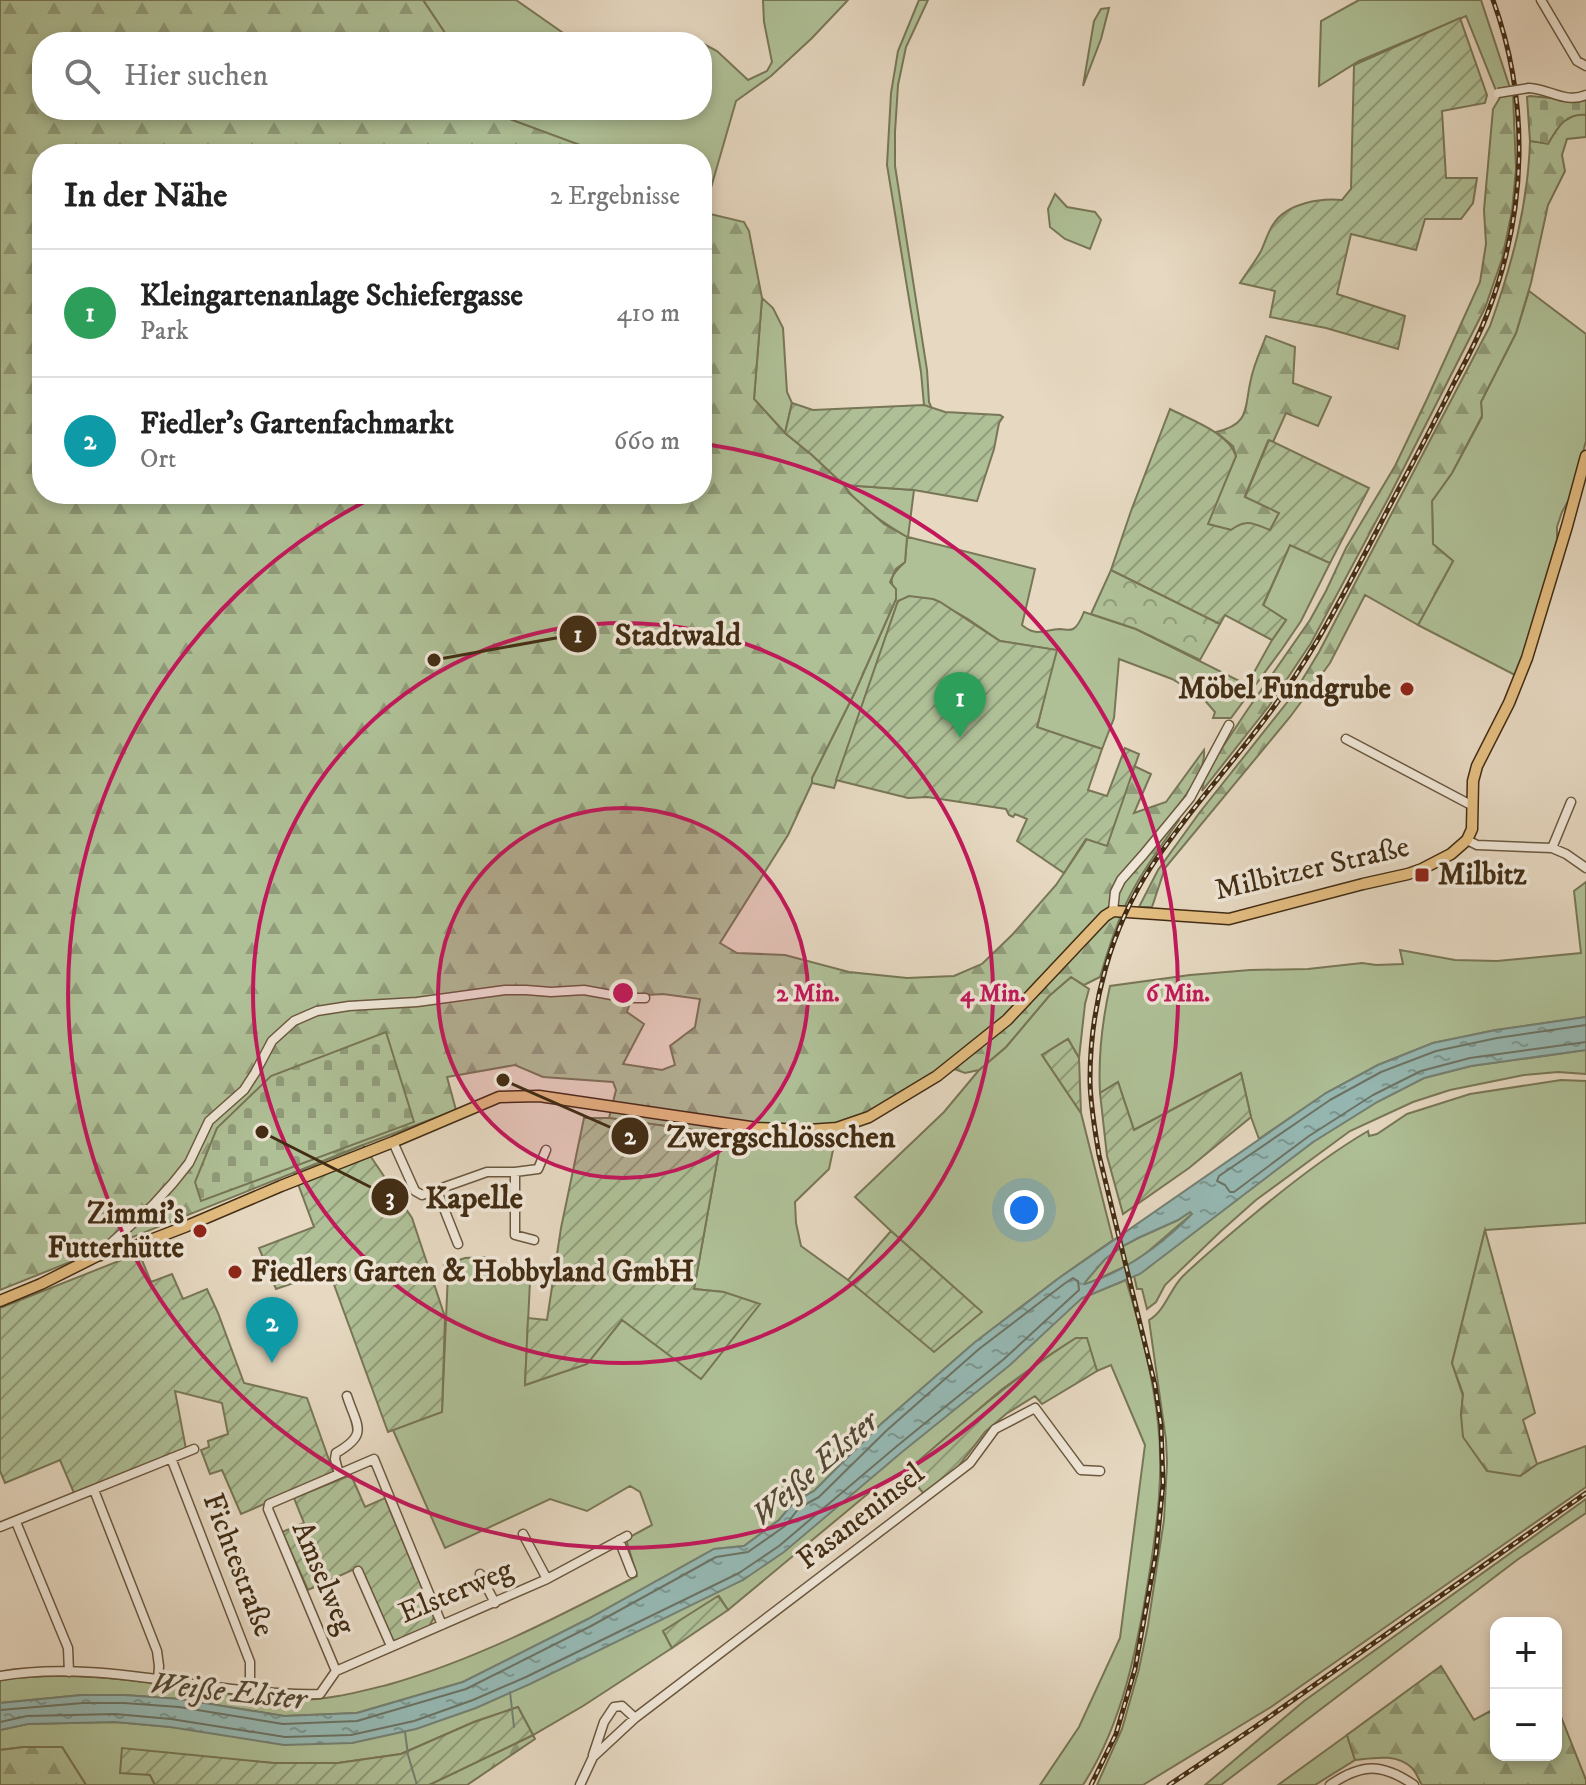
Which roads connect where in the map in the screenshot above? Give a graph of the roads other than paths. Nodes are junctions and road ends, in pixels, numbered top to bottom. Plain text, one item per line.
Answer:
1 (1541, 0) edge
2 (1586, 66) edge
3 (1498, 93) dead end
4 (1586, 95) edge
5 (1586, 456) edge
6 (1229, 725) dead end
7 (1346, 739) dead end
8 (1571, 802) dead end
9 (1471, 805) junction
10 (1467, 840) junction
11 (1552, 848) junction
12 (1586, 868) edge
13 (1113, 911) junction
14 (645, 998) dead end
15 (393, 1142) junction
16 (546, 1150) dead end
17 (515, 1172) junction
18 (437, 1191) junction
19 (534, 1240) dead end
20 (458, 1244) dead end
21 (97, 1256) junction
22 (0, 1301) edge
23 (347, 1396) dead end
24 (194, 1449) dead end
25 (171, 1458) junction
26 (1100, 1471) dead end
27 (339, 1474) junction
28 (94, 1490) junction
29 (16, 1522) junction
30 (0, 1527) edge
31 (523, 1534) dead end
32 (358, 1571) dead end
33 (632, 1573) dead end
34 (480, 1574) dead end
35 (547, 1579) junction
36 (495, 1603) junction
37 (442, 1625) junction
38 (391, 1646) junction
39 (336, 1671) junction
40 (69, 1672) junction
41 (0, 1676) edge
42 (158, 1680) junction
43 (250, 1692) junction
44 (635, 1718) junction
45 (593, 1757) junction
46 (580, 1785) edge
47 (1330, 1785) edge
48 (1414, 1785) edge

1 - 2 street
3 - 4 street, bridge
5 - 9 main road
6 - 13 street
7 - 9 street
8 - 11 street
9 - 10 main road
10 - 11 street
10 - 13 main road, Milbitzer Straße
11 - 12 street
13 - 15 main road
14 - 21 street
15 - 18 street
15 - 21 main road
16 - 17 street
17 - 18 street
17 - 19 street
18 - 20 street
21 - 22 main road
23 - 27 street
24 - 25 street
25 - 28 street
25 - 43 street, Fichtestraße
26 - 44 street, Fasaneninsel
27 - 37 street
27 - 39 street, Amselweg
28 - 29 street
28 - 42 street
29 - 30 street
29 - 40 street
31 - 35 street
32 - 38 street
33 - 35 street, Elsterweg
34 - 36 street
35 - 36 street, Elsterweg
36 - 37 street, Elsterweg
37 - 38 street, Elsterweg
38 - 39 street, Elsterweg
39 - 43 street
40 - 41 street
40 - 42 street
42 - 43 street
44 - 45 street, Fasaneninsel
44 - 45 street, Fasaneninsel
45 - 46 street, Fasaneninsel
47 - 48 street

